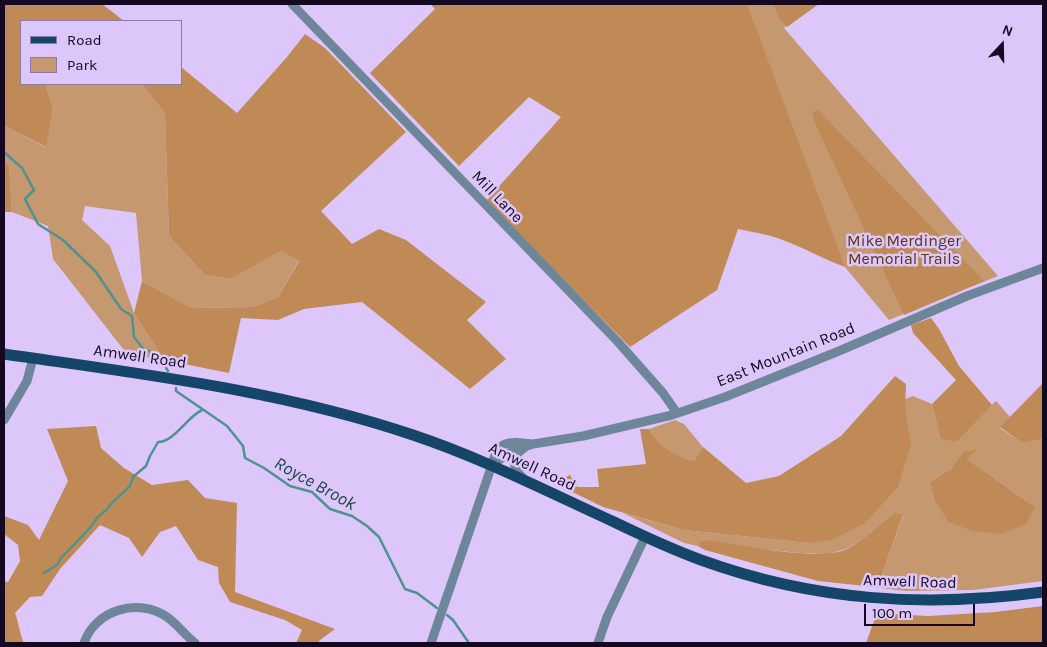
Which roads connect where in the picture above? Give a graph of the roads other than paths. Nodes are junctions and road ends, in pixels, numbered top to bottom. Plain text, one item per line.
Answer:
1 (292, 4) edge
2 (1043, 268) edge
3 (4, 354) edge
4 (33, 358) junction
5 (677, 413) junction
6 (4, 420) edge
7 (529, 446) junction
8 (492, 465) junction
9 (527, 482) junction
10 (645, 536) junction
11 (1043, 592) edge
12 (84, 643) edge
13 (195, 643) edge
14 (430, 643) edge
15 (598, 643) edge

1 - 5 street, Mill Lane
2 - 5 street, East Mountain Road
3 - 4 main road, Amwell Road
4 - 6 street
4 - 8 main road, Amwell Road
5 - 7 street, East Mountain Road
7 - 8 street, East Mountain Road
7 - 9 street
8 - 9 main road, Amwell Road
8 - 14 street, East Mountain Road
9 - 10 main road, Amwell Road
10 - 11 main road, Amwell Road
10 - 15 street
12 - 13 street

